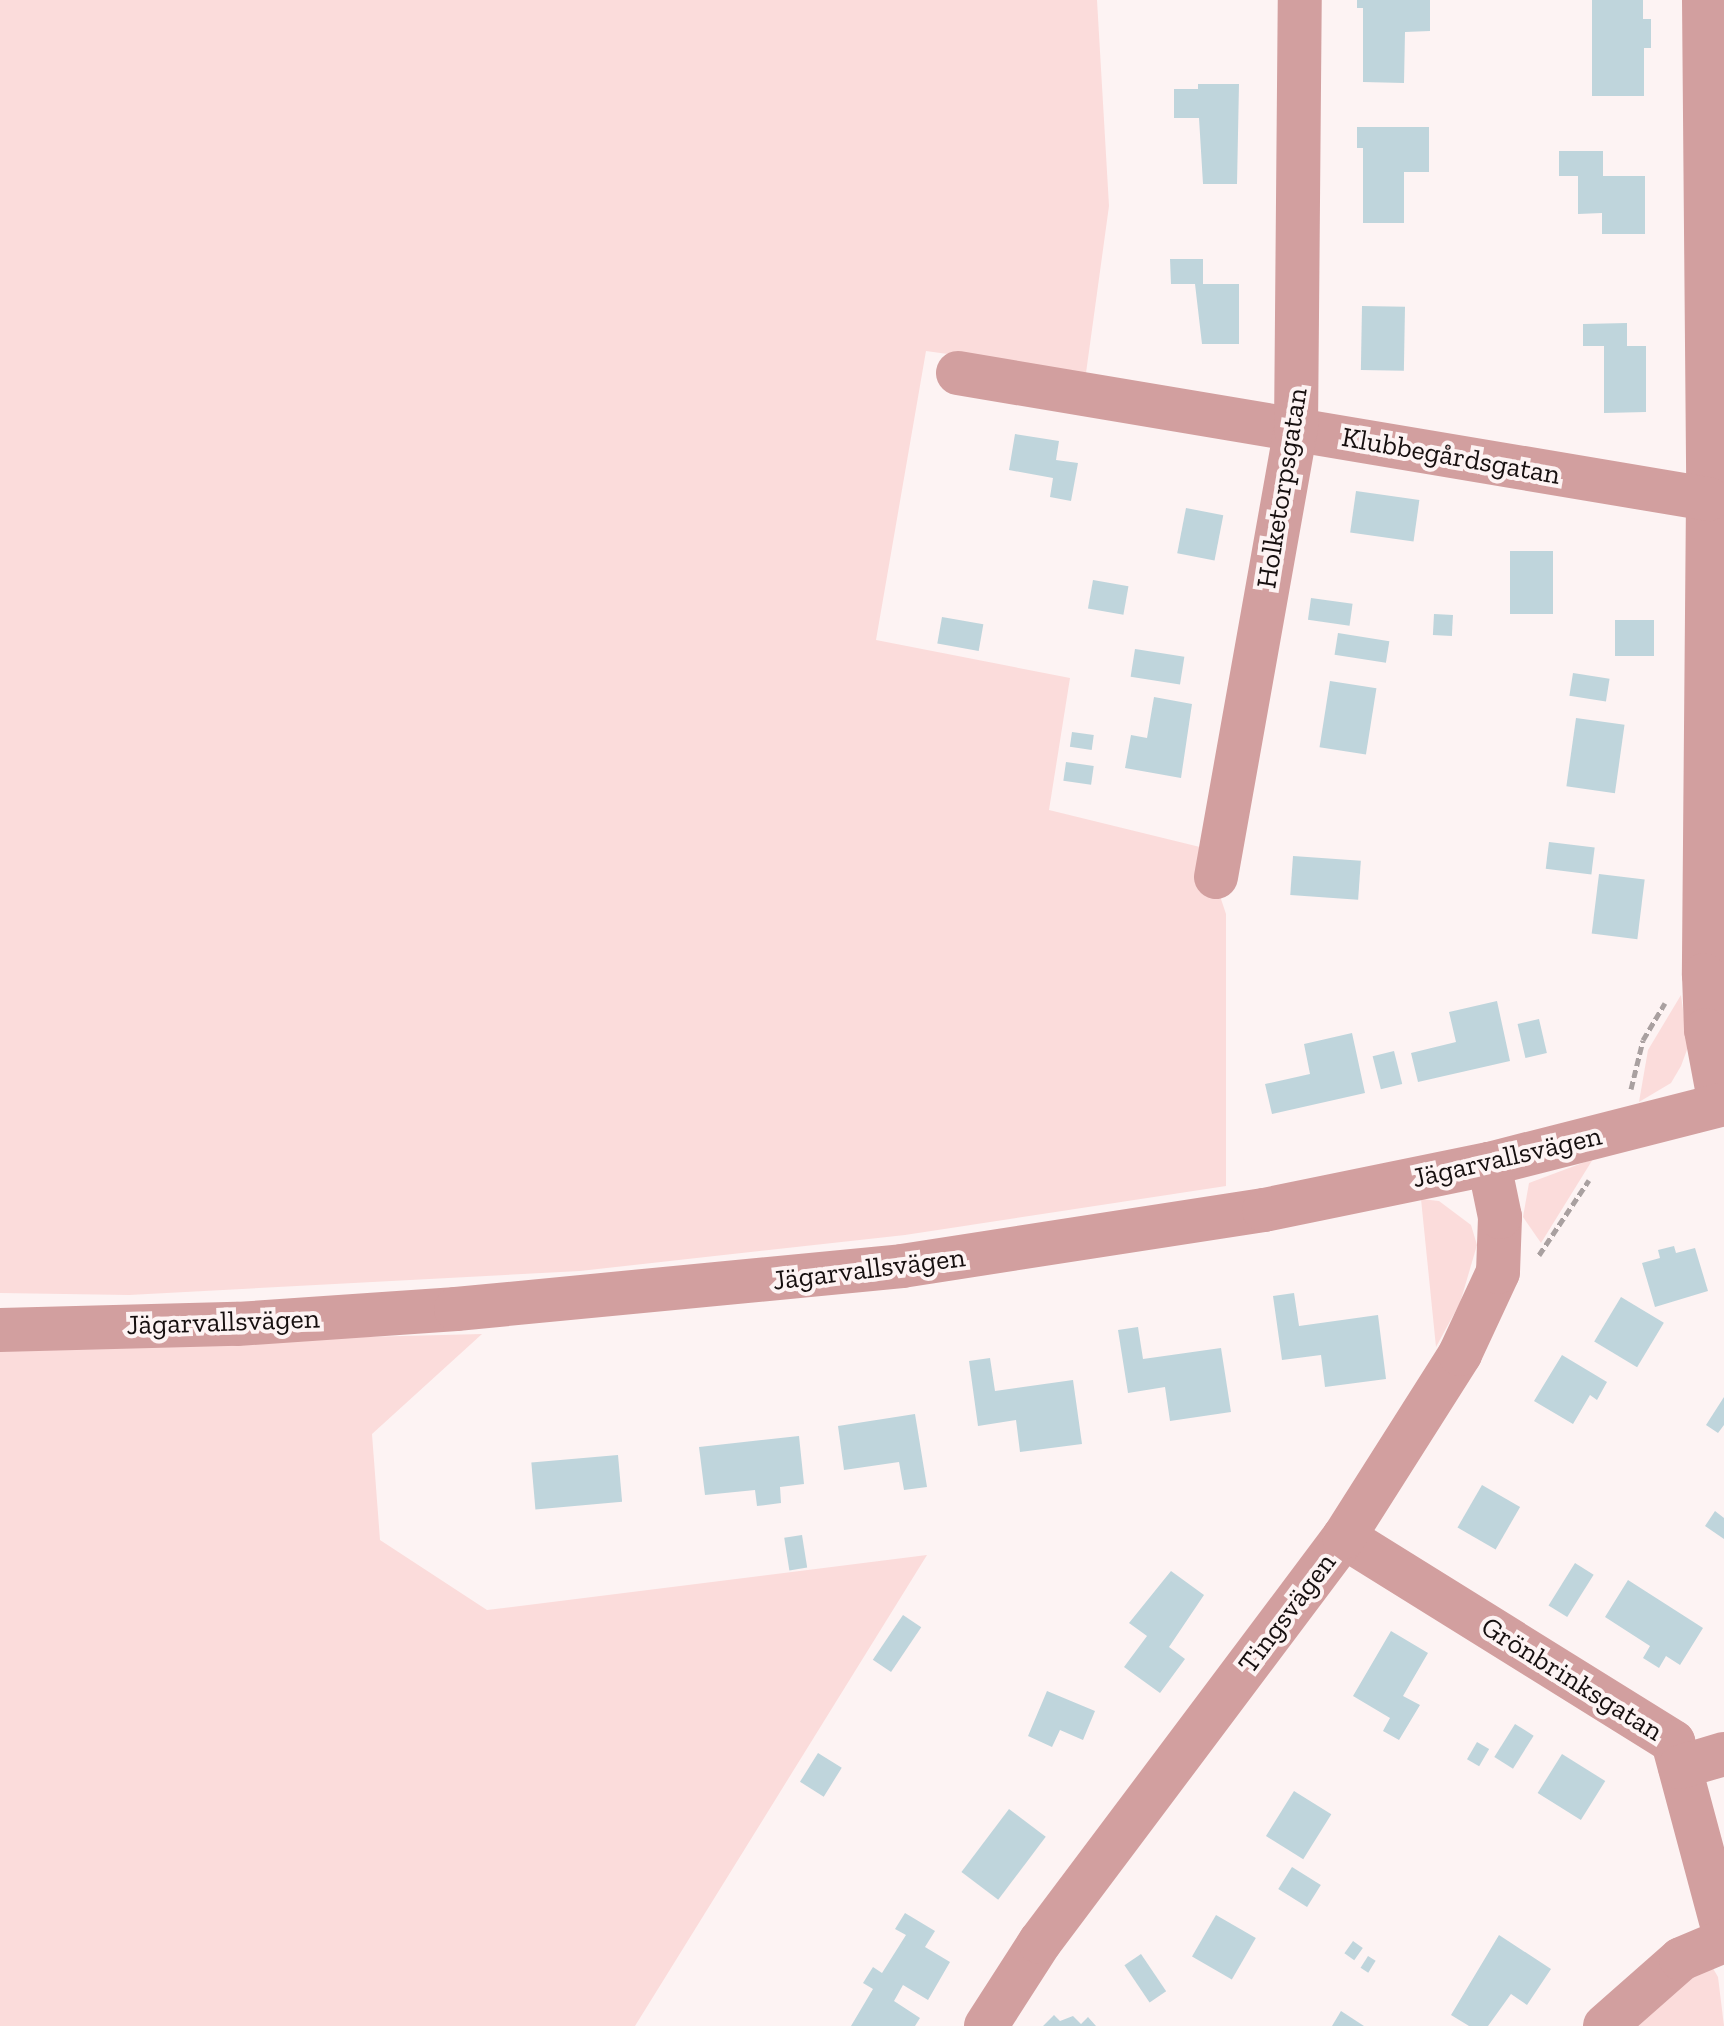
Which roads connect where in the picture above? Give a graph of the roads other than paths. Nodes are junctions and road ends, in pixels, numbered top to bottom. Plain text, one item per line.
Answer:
1 (1300, 0) edge
2 (1704, 0) edge
3 (958, 373) dead end
4 (1296, 430) junction
5 (1708, 499) junction
6 (1216, 877) dead end
7 (1722, 1104) edge
8 (1489, 1164) junction
9 (0, 1330) edge
10 (1344, 1537) junction
11 (1724, 1754) edge
12 (1680, 1767) junction
13 (1724, 1933) edge
14 (1724, 1941) edge
15 (986, 2026) edge
16 (1605, 2026) edge

1 - 4 street, Holketorpsgatan
2 - 5 street
3 - 4 street, Klubbegårdsgatan
4 - 5 street, Klubbegårdsgatan
4 - 6 street, Holketorpsgatan
5 - 7 street
7 - 8 street, Jägarvallsvägen
8 - 9 street, Jägarvallsvägen
8 - 10 street, Tingsvägen
10 - 12 street, Grönbrinksgatan
10 - 15 street, Tingsvägen
11 - 12 street
12 - 13 street, Grönbrinksgatan
14 - 16 street

